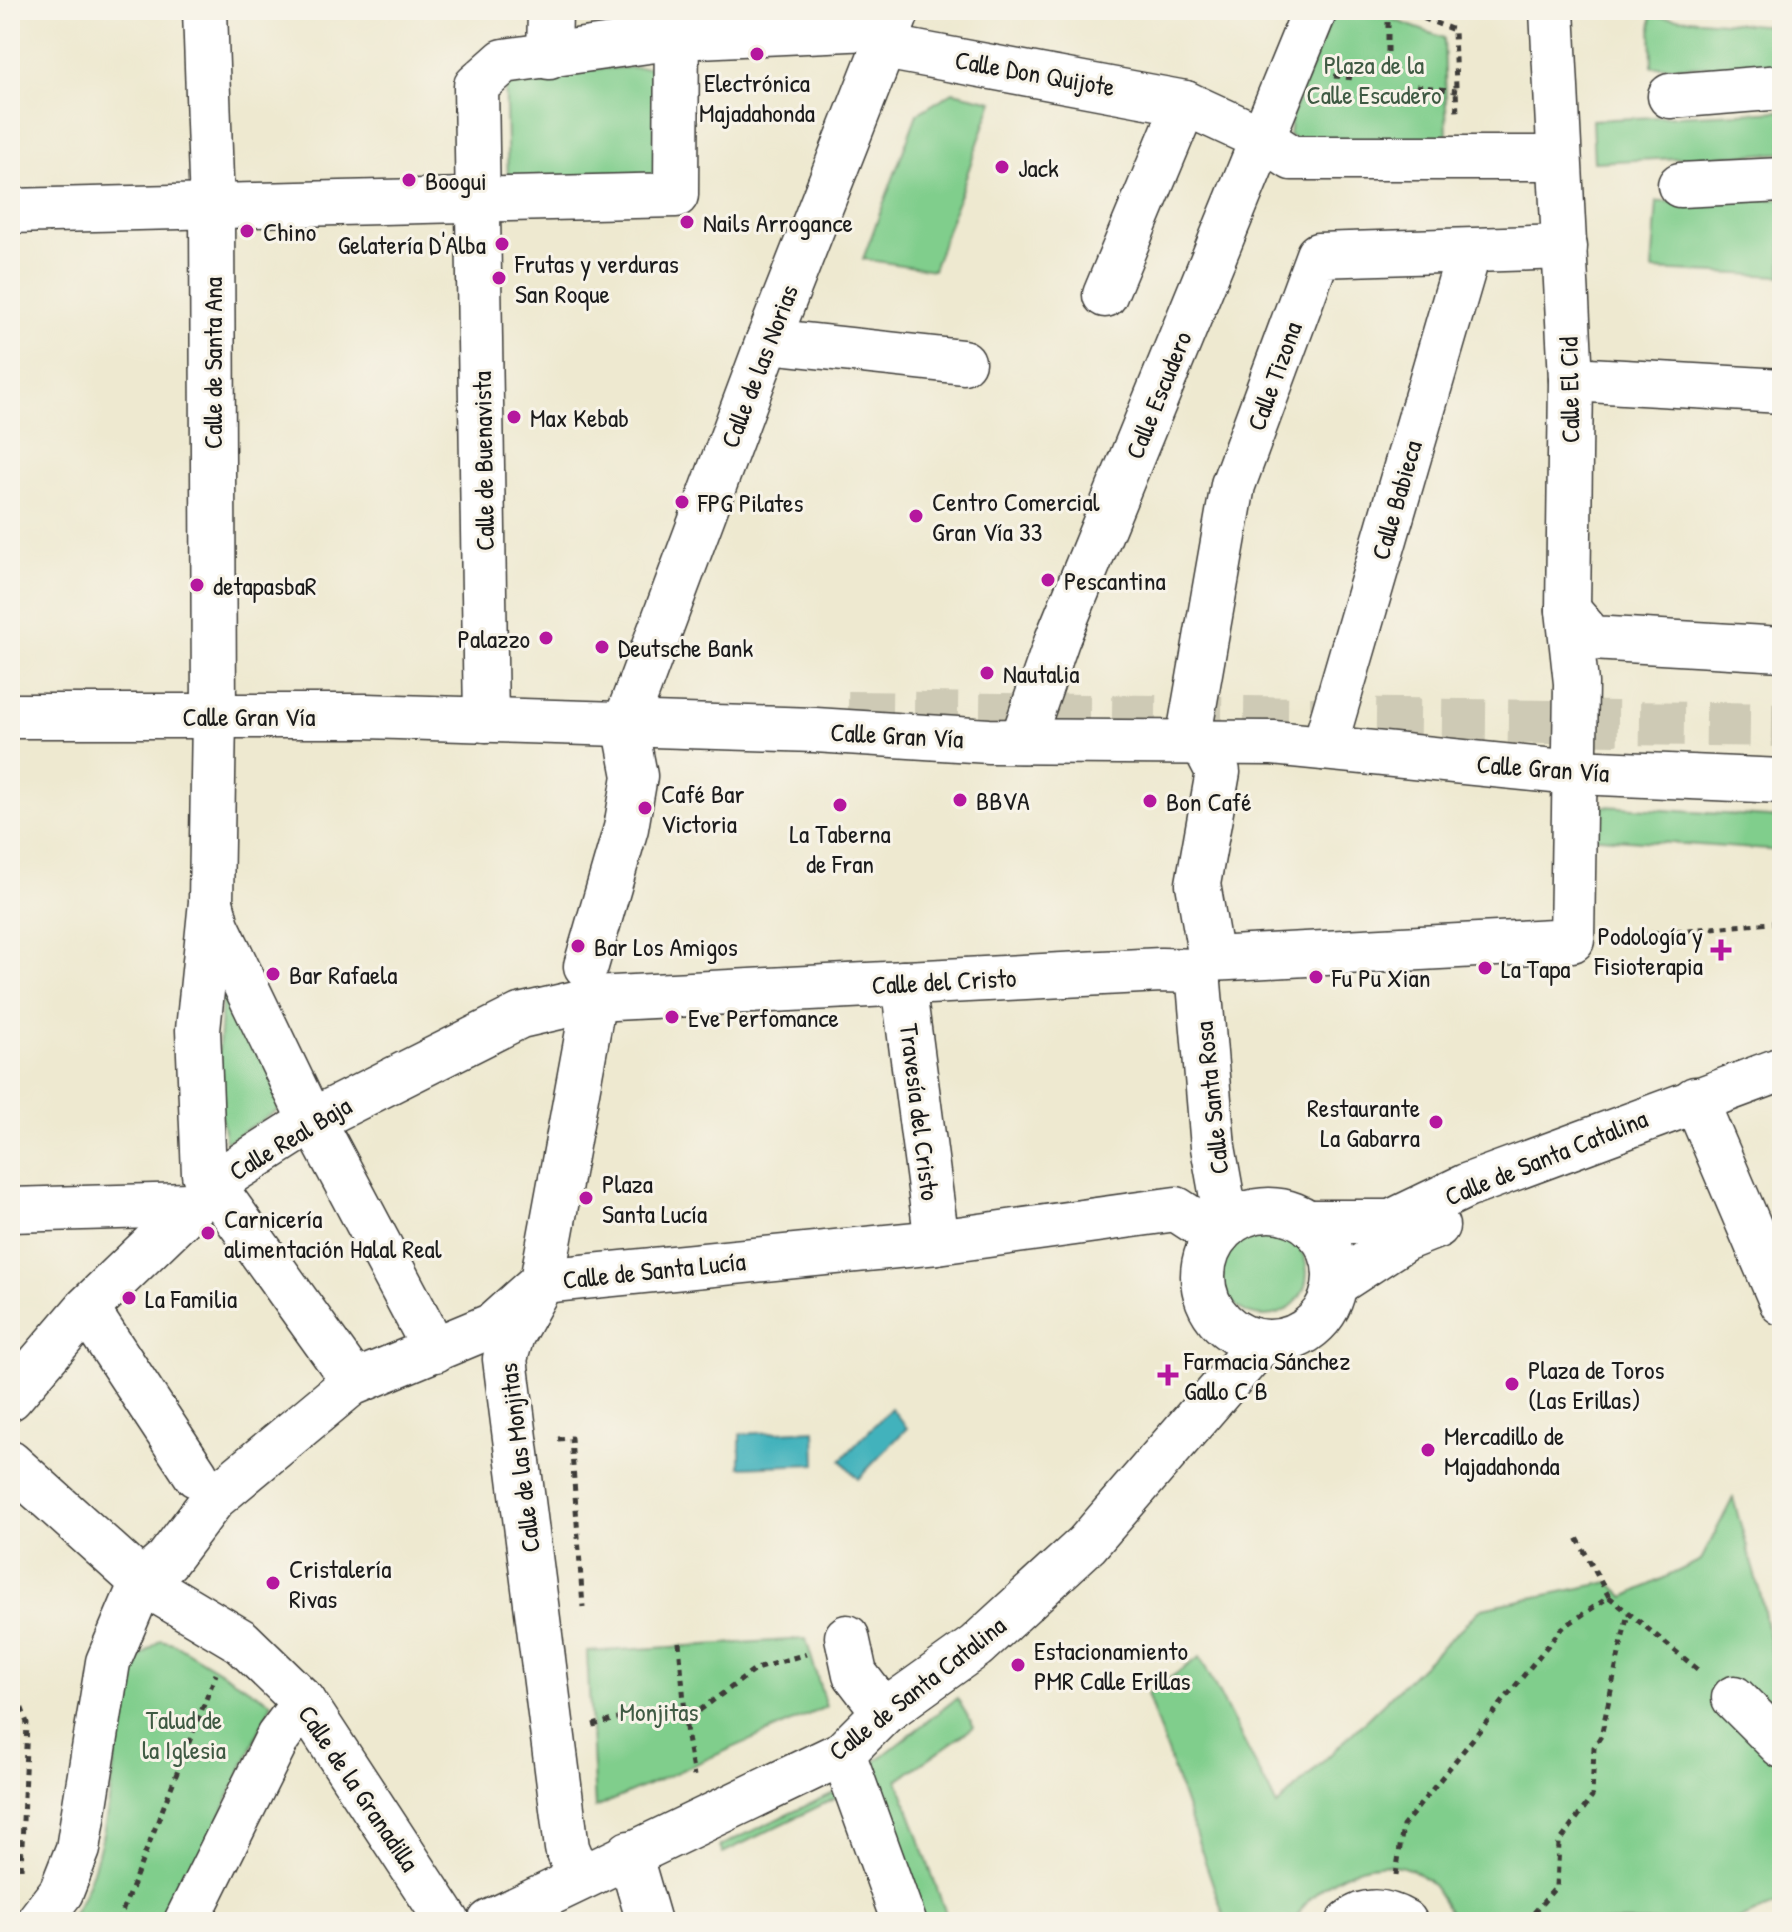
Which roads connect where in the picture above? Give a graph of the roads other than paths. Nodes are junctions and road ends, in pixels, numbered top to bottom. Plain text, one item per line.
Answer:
1 (205, 10) edge
2 (550, 10) edge
3 (1315, 10) edge
4 (1552, 10) edge
5 (677, 23) edge
6 (891, 28) edge
7 (549, 57) junction
8 (1782, 87) edge
9 (1670, 96) dead end
10 (1185, 103) junction
11 (1263, 139) junction
12 (1559, 158) junction
13 (1782, 180) edge
14 (1680, 185) dead end
15 (480, 202) junction
16 (212, 208) junction
17 (10, 211) edge
18 (1565, 247) junction
19 (1469, 251) junction
20 (1105, 295) dead end
21 (768, 341) junction
22 (963, 362) dead end
23 (1571, 379) junction
24 (1782, 391) edge
25 (1568, 610) junction
26 (1782, 649) edge
27 (10, 716) edge
28 (214, 716) junction
29 (486, 720) junction
30 (625, 724) junction
31 (1022, 741) junction
32 (1195, 741) junction
33 (1324, 748) junction
34 (1573, 771) junction
35 (1782, 781) edge
36 (211, 902) junction
37 (1572, 940) joint
38 (1204, 965) junction
39 (590, 982) junction
40 (903, 983) junction
41 (1782, 1069) edge
42 (1714, 1093) junction
43 (1782, 1093) edge
44 (308, 1114) junction
45 (207, 1194) junction
46 (10, 1210) edge
47 (1308, 1222) junction
48 (1221, 1230) junction
49 (937, 1242) junction
50 (542, 1281) junction
51 (1335, 1284) junction
52 (1782, 1303) edge
53 (92, 1317) dead end
54 (1261, 1343) junction
55 (435, 1350) junction
56 (347, 1372) dead end
57 (10, 1398) edge
58 (10, 1463) edge
59 (196, 1475) dead end
60 (142, 1582) junction
61 (828, 1645) road end
62 (1734, 1698) road end
63 (304, 1702) junction
64 (884, 1712) junction
65 (1782, 1746) edge
66 (843, 1753) junction
67 (629, 1853) junction
68 (586, 1874) junction
69 (1400, 1903) edge
70 (38, 1922) edge
71 (186, 1922) edge
72 (448, 1922) edge
73 (490, 1922) edge
74 (649, 1922) edge
75 (904, 1922) edge
76 (1349, 1922) edge

1 - 16 street, Calle de Santa Ana
2 - 7 street
3 - 11 street, Calle Escudero
4 - 12 street, Calle El Cid
5 - 6 street, Calle Don Quijote
5 - 7 street, Calle Don Quijote
5 - 15 street
6 - 10 street, Calle Don Quijote
6 - 21 street, Calle de las Norias
7 - 15 street, Calle de Buenavista
8 - 9 street
10 - 11 street, Calle Don Quijote
10 - 20 street
11 - 12 street
11 - 31 street, Calle Escudero
12 - 18 street, Calle El Cid
13 - 14 street
15 - 16 street
15 - 29 street, Calle de Buenavista
16 - 17 street
16 - 28 street, Calle de Santa Ana
18 - 19 street, Calle Tizona
18 - 23 street, Calle El Cid
19 - 32 street, Calle Tizona
19 - 33 street, Calle Babieca
21 - 22 street
21 - 30 street, Calle de las Norias
23 - 24 street
23 - 25 street, Calle El Cid
25 - 26 street
25 - 34 street, Calle El Cid
27 - 28 street, Calle Gran Vía
28 - 29 street, Calle Gran Vía
28 - 36 street, Calle de Santa Ana
29 - 30 street, Calle Gran Vía
30 - 31 street, Calle Gran Vía
30 - 39 street, Calle de las Monjitas
31 - 32 street, Calle Gran Vía
32 - 33 street, Calle Gran Vía
32 - 38 street, Calle Santa Rosa
33 - 34 street, Calle Gran Vía
34 - 35 street, Calle Gran Vía
34 - 37 street, Calle El Cid
36 - 44 street
36 - 45 street
37 - 38 street, Calle del Cristo
38 - 40 street, Calle del Cristo
38 - 48 street, Calle Santa Rosa
39 - 40 street, Calle del Cristo
39 - 44 street, Calle Real Baja
39 - 50 street, Calle de las Monjitas
40 - 49 street, Travesía del Cristo
41 - 42 street, Calle de Santa Catalina
42 - 43 street, Calle de Santa Catalina
42 - 47 street, Calle de Santa Catalina
42 - 51 street, Calle de Santa Catalina
42 - 52 street
44 - 45 street, Calle Real Baja
44 - 55 street
45 - 46 street
45 - 56 street
45 - 57 street, Calle Real Baja
47 - 48 street
47 - 51 street
48 - 49 street, Calle de Santa Lucía
48 - 54 street, Calle Santa Rosa
49 - 50 street, Calle de Santa Lucía
50 - 55 street, Calle de Santa Lucía
50 - 68 street, Calle de las Monjitas
51 - 54 street
53 - 59 street
54 - 64 street, Calle de Santa Catalina
55 - 60 street, Calle de Santa Lucía
58 - 60 street, Calle de la Granadilla
60 - 63 street, Calle de la Granadilla
60 - 70 street
61 - 64 street
62 - 65 street
63 - 71 street
63 - 72 street, Calle de la Granadilla
64 - 66 street, Calle de Santa Catalina
66 - 67 street, Calle de Santa Catalina
66 - 75 street
67 - 68 street, Calle de Santa Catalina
67 - 74 street
68 - 73 street, Calle de Santa Catalina
69 - 76 street

